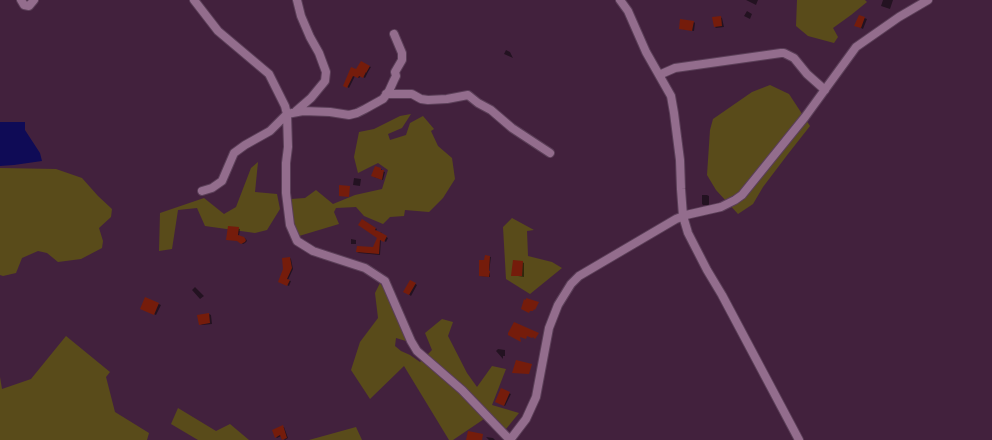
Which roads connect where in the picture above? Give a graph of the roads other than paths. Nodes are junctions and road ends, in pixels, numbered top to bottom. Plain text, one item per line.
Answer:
1 (21, 0) edge
2 (34, 0) edge
3 (194, 0) edge
4 (297, 0) edge
5 (620, 0) edge
6 (928, 0) edge
7 (394, 34) dead end
8 (659, 75) junction
9 (825, 90) junction
10 (386, 94) junction
11 (291, 114) junction
12 (550, 153) dead end
13 (202, 191) dead end
14 (683, 216) junction
15 (510, 440) edge
16 (799, 440) edge

1 - 2 street
3 - 11 street
4 - 11 street
5 - 8 street
6 - 9 street
7 - 10 street
8 - 9 street
8 - 14 street
9 - 14 street
10 - 11 street
10 - 12 street
11 - 13 street
11 - 15 street
14 - 15 street
14 - 16 street

